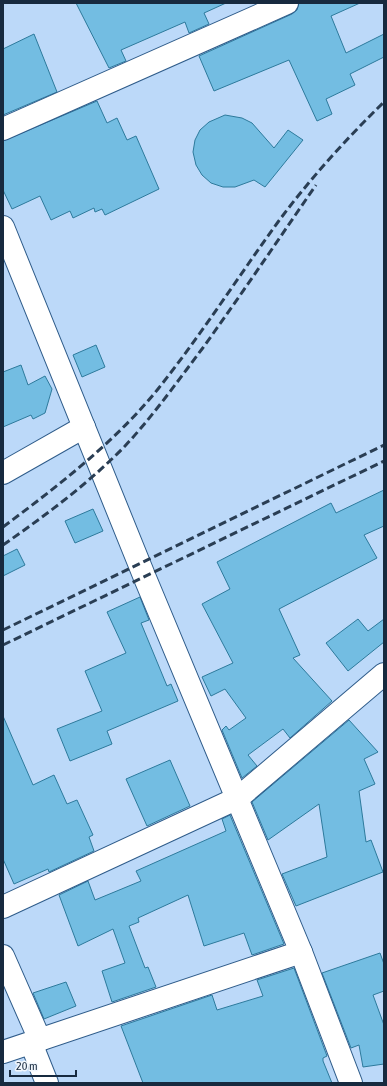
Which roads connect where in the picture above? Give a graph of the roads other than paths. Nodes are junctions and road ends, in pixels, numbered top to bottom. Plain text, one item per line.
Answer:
1 (287, 3) edge
2 (3, 129) edge
3 (3, 227) edge
4 (84, 427) junction
5 (3, 473) edge
6 (384, 674) edge
7 (238, 798) junction
8 (3, 908) edge
9 (301, 952) junction
10 (3, 956) edge
11 (36, 1042) junction
12 (3, 1052) edge
13 (47, 1083) edge
14 (351, 1083) edge

1 - 2 street
3 - 4 street
4 - 5 street
4 - 7 street
6 - 7 street
7 - 8 street
7 - 9 street
9 - 11 street
9 - 14 street
10 - 11 street
11 - 12 street
11 - 13 street

